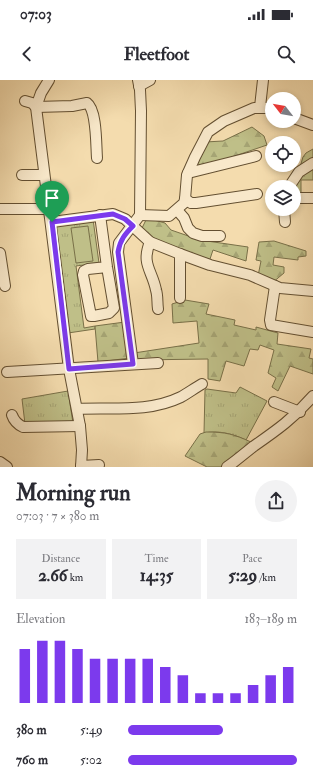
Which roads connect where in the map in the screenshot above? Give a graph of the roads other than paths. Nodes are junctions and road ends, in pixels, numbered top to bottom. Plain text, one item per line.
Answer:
1 (49, 80) edge
2 (150, 80) edge
3 (263, 80) edge
4 (139, 83) edge
5 (25, 101) dead end
6 (36, 107) junction
7 (260, 107) junction
8 (265, 108) edge
9 (301, 121) edge
10 (313, 125) edge
11 (256, 156) dead end
12 (97, 158) dead end
13 (313, 163) edge
14 (188, 173) junction
15 (22, 175) dead end
16 (44, 175) junction
17 (294, 180) edge
18 (257, 194) dead end
19 (301, 198) edge
20 (313, 198) edge
21 (185, 199) junction
22 (0, 209) edge
23 (50, 209) junction
24 (178, 210) junction
25 (140, 215) junction
26 (100, 216) junction
27 (284, 216) edge
28 (52, 222) junction
29 (284, 222) dead end
30 (133, 226) junction
31 (220, 236) dead end
32 (150, 242) junction
33 (0, 253) edge
34 (180, 254) junction
35 (107, 267) junction
36 (5, 286) dead end
37 (275, 286) junction
38 (313, 291) edge
39 (180, 298) dead end
40 (158, 309) dead end
41 (112, 312) junction
42 (126, 317) junction
43 (313, 332) edge
44 (158, 363) dead end
45 (133, 364) junction
46 (69, 369) junction
47 (7, 372) dead end
48 (202, 384) dead end
49 (313, 396) edge
50 (274, 402) dead end
51 (76, 409) junction
52 (300, 412) junction
53 (12, 415) dead end
54 (80, 426) junction
55 (0, 462) edge
56 (99, 465) dead end
57 (81, 466) edge
58 (7, 467) edge
59 (227, 467) edge

1 - 6 street
2 - 4 street
3 - 7 street
4 - 25 street
5 - 6 street
6 - 12 street
6 - 16 street
7 - 8 street
7 - 14 street
9 - 10 street
11 - 14 street
13 - 17 street
14 - 21 street
15 - 16 street
16 - 23 street
18 - 21 street
19 - 20 street
21 - 24 street
22 - 23 street
23 - 28 street
24 - 25 street
24 - 31 street
25 - 30 street
26 - 28 street
26 - 30 street
26 - 35 street
27 - 29 street
28 - 46 street
30 - 32 street
30 - 42 street
32 - 34 street
32 - 40 street
33 - 36 street
34 - 37 street
34 - 39 street
35 - 41 street
35 - 41 street
37 - 38 street
37 - 43 street
41 - 42 street
42 - 45 street
44 - 45 street
45 - 46 street
46 - 47 street
46 - 51 street
48 - 51 street
49 - 52 street
50 - 52 street
51 - 54 street
52 - 59 street
53 - 54 street
54 - 57 street
55 - 58 street
56 - 57 street

